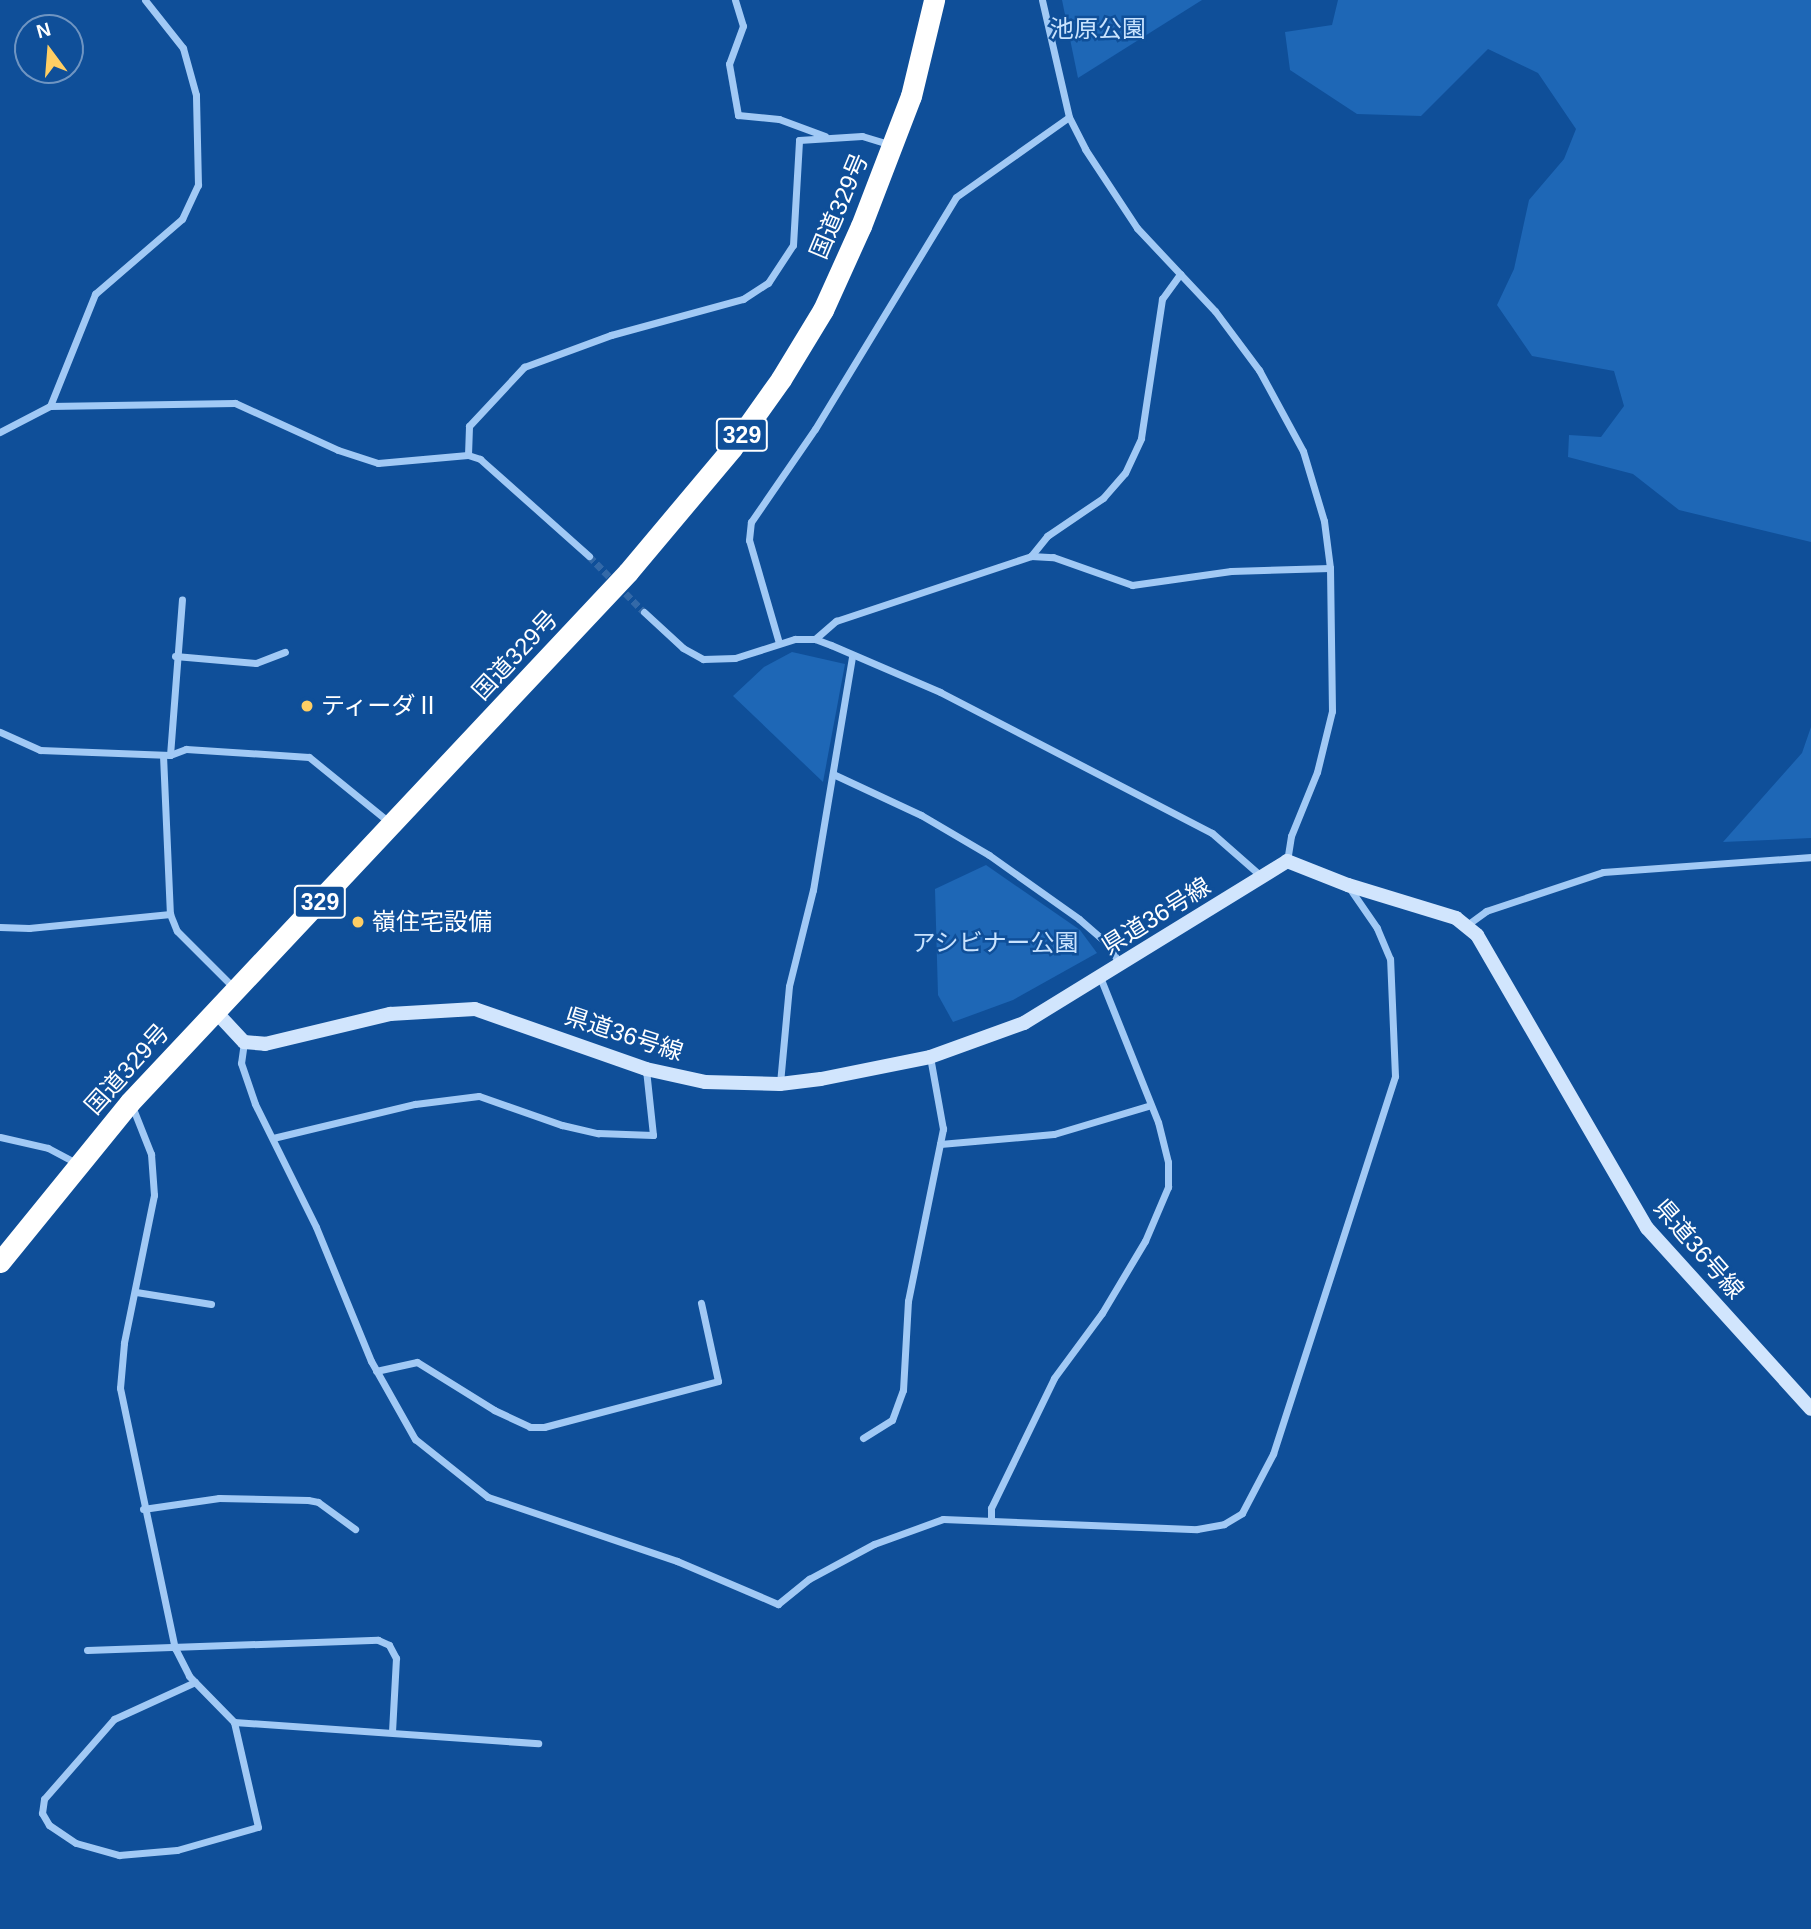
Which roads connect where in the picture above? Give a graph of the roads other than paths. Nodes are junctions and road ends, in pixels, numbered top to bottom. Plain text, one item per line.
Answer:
1 (145, 0) edge
2 (735, 0) edge
3 (934, 0) edge
4 (1042, 0) edge
5 (1069, 117) junction
6 (827, 137) junction
7 (893, 146) junction
8 (1180, 274) junction
9 (50, 406) junction
10 (0, 432) edge
11 (468, 455) junction
12 (1031, 555) junction
13 (589, 556) tunnel mouth
14 (1330, 568) junction
15 (181, 599) dead end
16 (644, 612) tunnel mouth
17 (816, 639) junction
18 (779, 643) junction
19 (285, 652) dead end
20 (175, 656) junction
21 (852, 657) junction
22 (0, 732) edge
23 (166, 755) junction
24 (833, 774) junction
25 (392, 824) junction
26 (1811, 857) edge
27 (1287, 861) junction
28 (1261, 876) junction
29 (1348, 885) junction
30 (170, 914) junction
31 (1467, 925) junction
32 (0, 927) edge
33 (1121, 966) junction
34 (1100, 977) junction
35 (236, 991) junction
36 (216, 1012) junction
37 (244, 1042) junction
38 (930, 1057) junction
39 (646, 1069) junction
40 (780, 1084) junction
41 (130, 1102) junction
42 (1151, 1105) junction
43 (0, 1137) edge
44 (273, 1138) junction
45 (940, 1144) junction
46 (77, 1163) junction
47 (0, 1262) edge
48 (136, 1292) junction
49 (701, 1303) dead end
50 (211, 1304) dead end
51 (376, 1371) junction
52 (1811, 1409) edge
53 (863, 1438) dead end
54 (143, 1509) junction
55 (991, 1519) junction
56 (355, 1529) dead end
57 (175, 1648) junction
58 (87, 1650) dead end
59 (195, 1682) junction
60 (234, 1722) junction
61 (392, 1732) junction
62 (538, 1743) dead end

1 - 9 street
2 - 6 street
3 - 7 highway, 国道329号 / 329
4 - 5 street
5 - 8 street
5 - 18 street
6 - 7 street
6 - 11 street
7 - 25 highway, 国道329号 / 329
8 - 12 street
8 - 14 street
9 - 10 street
9 - 11 street
11 - 13 street
12 - 14 street
12 - 17 street
14 - 27 street
15 - 20 street
16 - 18 street
17 - 18 street
17 - 21 street
19 - 20 street
20 - 23 street
21 - 24 street
21 - 28 street
22 - 23 street
23 - 25 street
23 - 30 street
24 - 33 street
24 - 40 street
25 - 35 highway, 国道329号 / 329
26 - 31 street
27 - 28 main road, 県道36号線
27 - 29 main road
28 - 33 main road, 県道36号線
29 - 31 main road
29 - 55 street
30 - 32 street
30 - 35 street
31 - 52 main road, 県道36号線
33 - 34 main road, 県道36号線
34 - 38 main road, 県道36号線
34 - 42 street
35 - 36 highway, 国道329号 / 329
36 - 37 main road
36 - 41 highway, 国道329号 / 329
37 - 39 main road, 県道36号線
37 - 44 street
38 - 40 main road, 県道36号線
38 - 45 street
39 - 40 main road, 県道36号線
39 - 44 street
41 - 46 highway, 国道329号 / 329
41 - 48 street
42 - 45 street
42 - 55 street
43 - 46 street
44 - 51 street
45 - 53 street
46 - 47 highway, 国道329号 / 329
48 - 50 street
48 - 54 street
49 - 51 street
51 - 55 street
54 - 56 street
54 - 57 street
57 - 58 street
57 - 59 street
57 - 61 street
59 - 60 street
59 - 60 street
60 - 61 street
61 - 62 street

